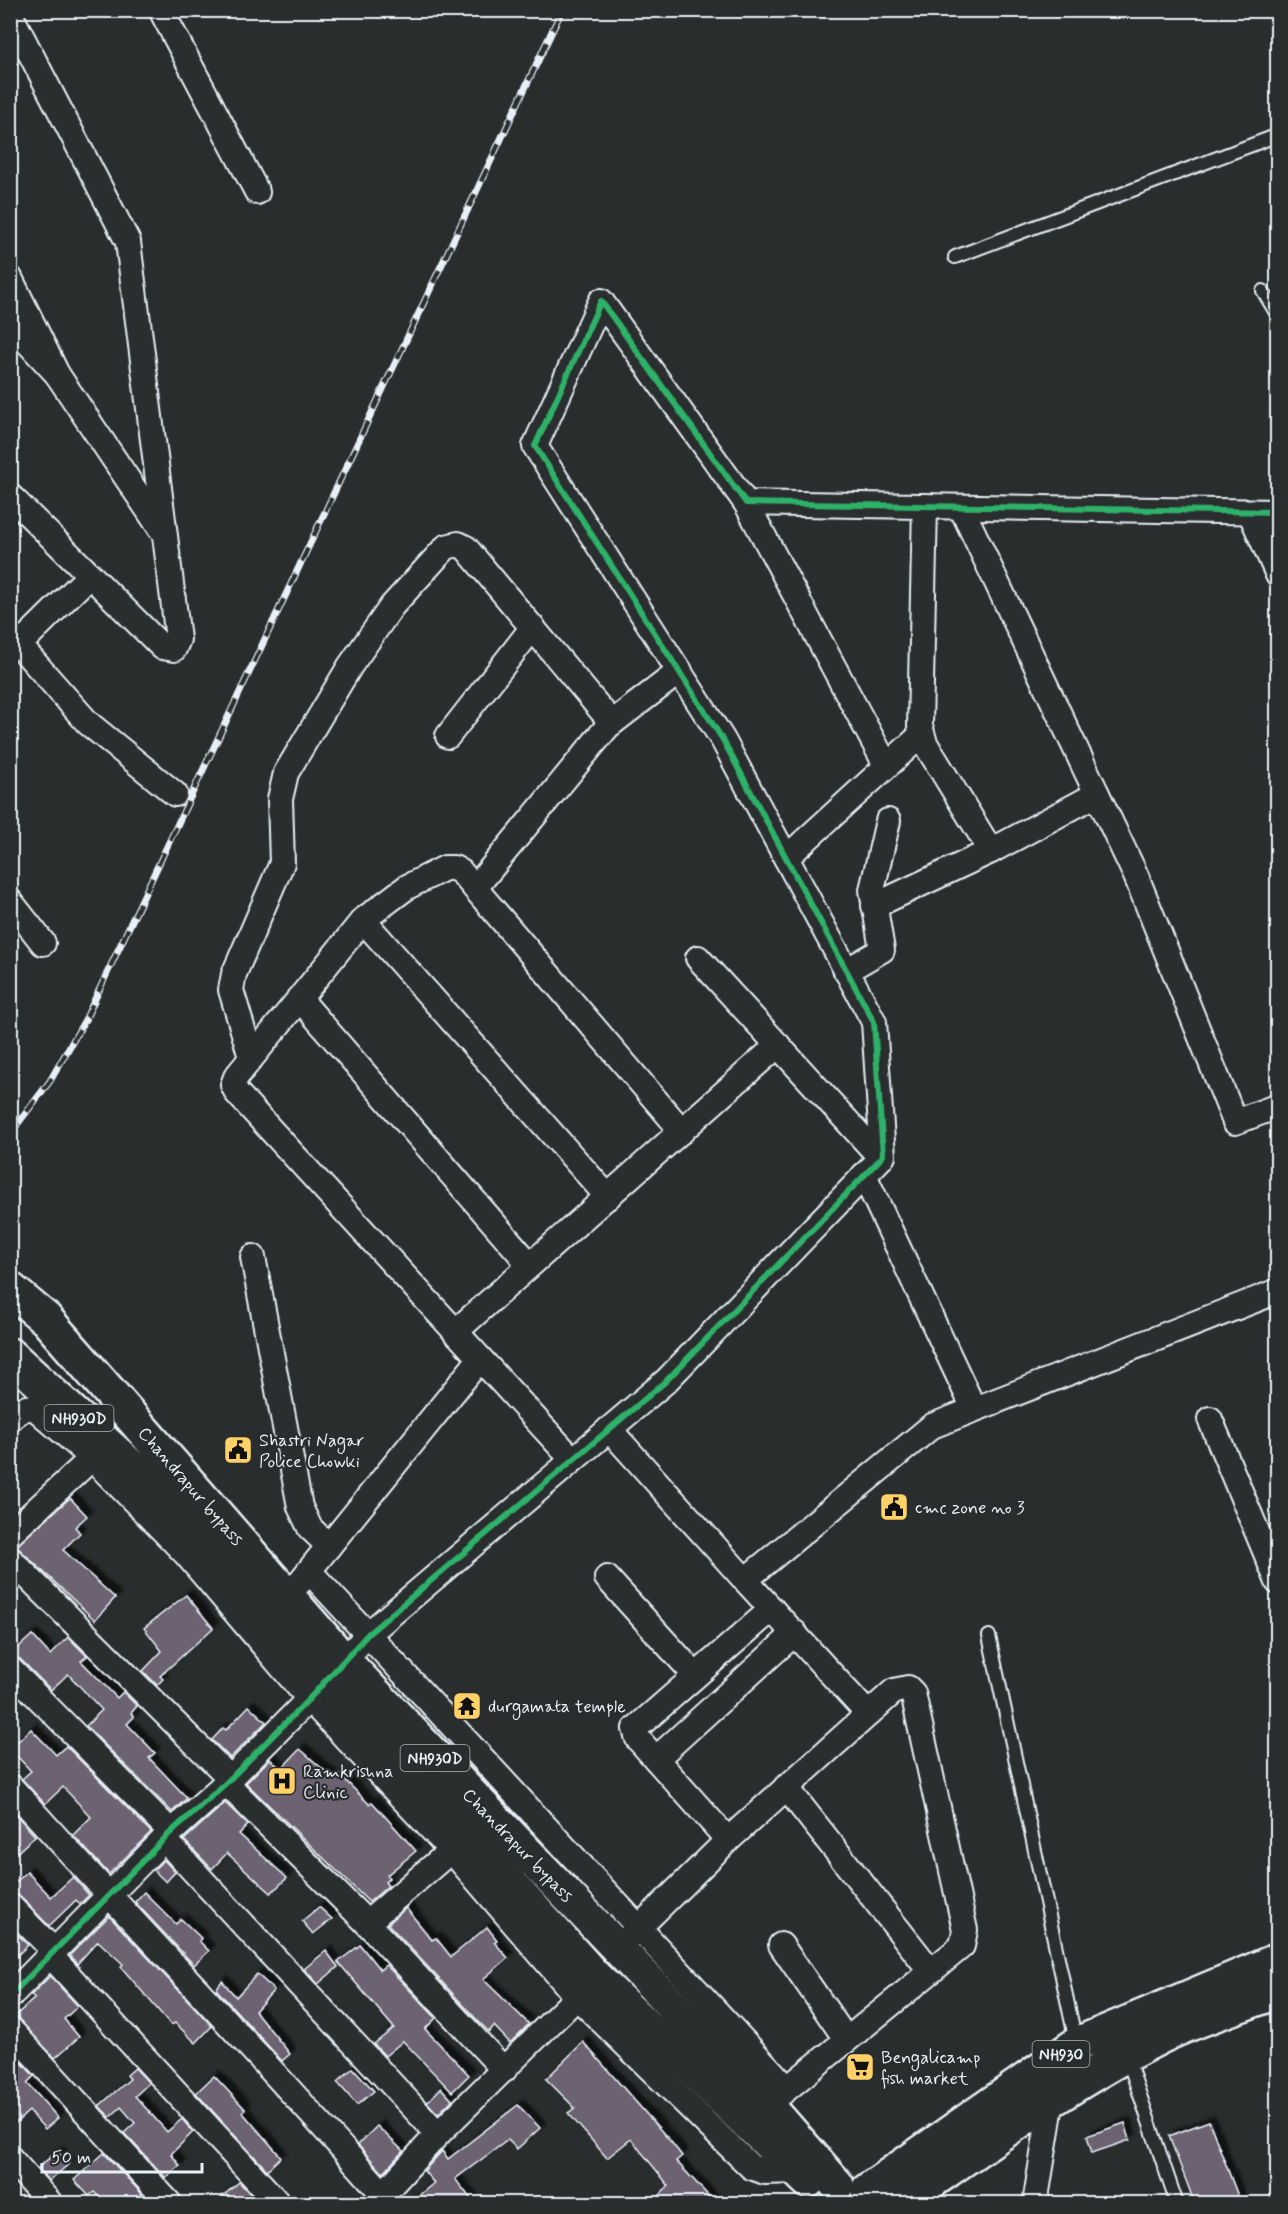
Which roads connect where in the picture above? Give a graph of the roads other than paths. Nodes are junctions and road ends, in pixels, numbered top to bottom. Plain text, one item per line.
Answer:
1 (161, 10) edge
2 (10, 14) edge
3 (1278, 135) edge
4 (257, 192) dead end
5 (955, 257) dead end
6 (10, 278) edge
7 (1263, 291) dead end
8 (1278, 316) edge
9 (10, 323) edge
10 (57, 374) junction
11 (10, 496) edge
12 (746, 503) junction
13 (925, 506) junction
14 (961, 507) junction
15 (1250, 512) junction
16 (1278, 512) edge
17 (162, 531) junction
18 (90, 575) junction
19 (1278, 575) edge
20 (533, 627) junction
21 (13, 644) edge
22 (680, 671) junction
23 (612, 723) junction
24 (921, 735) junction
25 (448, 736) dead end
26 (886, 765) junction
27 (175, 794) dead end
28 (1097, 794) junction
29 (888, 821) dead end
30 (991, 851) junction
31 (786, 858) junction
32 (475, 888) junction
33 (10, 901) edge
34 (874, 906) junction
35 (363, 920) junction
36 (43, 943) dead end
37 (698, 958) dead end
38 (846, 971) junction
39 (299, 998) junction
40 (778, 1045) junction
41 (251, 1057) junction
42 (1278, 1106) edge
43 (682, 1131) junction
44 (881, 1158) junction
45 (864, 1175) junction
46 (608, 1197) junction
47 (253, 1257) dead end
48 (530, 1265) junction
49 (10, 1289) edge
50 (1278, 1291) edge
51 (455, 1332) junction
52 (10, 1355) edge
53 (480, 1359) junction
54 (974, 1409) junction
55 (10, 1419) edge
56 (1210, 1419) dead end
57 (609, 1429) junction
58 (92, 1458) junction
59 (573, 1460) junction
60 (10, 1534) edge
61 (329, 1546) junction
62 (10, 1559) edge
63 (309, 1571) junction
64 (608, 1578) dead end
65 (745, 1580) junction
66 (1278, 1582) edge
67 (288, 1597) junction
68 (772, 1609) junction
69 (795, 1633) junction
70 (368, 1634) junction
71 (989, 1636) dead end
72 (10, 1669) edge
73 (695, 1675) junction
74 (327, 1680) junction
75 (868, 1714) junction
76 (656, 1759) junction
77 (228, 1780) junction
78 (10, 1786) edge
79 (786, 1787) junction
80 (167, 1835) junction
81 (728, 1840) junction
82 (460, 1843) junction
83 (108, 1896) junction
84 (10, 1906) edge
85 (367, 1923) junction
86 (640, 1927) junction
87 (781, 1945) dead end
88 (617, 1949) junction
89 (52, 1954) junction
90 (1278, 1960) edge
91 (930, 1970) junction
92 (587, 1987) junction
93 (1278, 1991) edge
94 (10, 1996) edge
95 (10, 2029) edge
96 (846, 2040) junction
97 (1077, 2044) junction
98 (1126, 2055) junction
99 (504, 2070) junction
100 (777, 2097) junction
101 (1052, 2099) junction
102 (438, 2134) junction
103 (10, 2158) edge
104 (828, 2195) edge
105 (872, 2197) edge
106 (379, 2199) edge
107 (51, 2204) edge
108 (170, 2204) edge
109 (279, 2204) edge
110 (899, 2204) edge
111 (1035, 2204) edge
112 (1177, 2204) edge

1 - 4 street
2 - 17 street
3 - 5 lane
6 - 10 street
7 - 8 lane
9 - 10 street
10 - 17 street
11 - 18 street
12 - 13 street
12 - 22 street
12 - 26 street
13 - 14 street
13 - 24 street
14 - 15 street
14 - 28 street
15 - 16 street
15 - 19 street
17 - 18 street
18 - 21 street
20 - 23 street
20 - 25 street
20 - 41 street
21 - 27 street
22 - 23 street
22 - 31 street
23 - 32 street
24 - 26 street
24 - 30 street
26 - 31 street
28 - 30 street
28 - 42 street
29 - 34 street
30 - 34 street
31 - 38 street
32 - 35 street
32 - 43 street
33 - 36 street
34 - 38 street
35 - 39 street
35 - 46 street
37 - 40 street
38 - 44 street
39 - 41 street
39 - 48 street
40 - 43 street
40 - 44 street
41 - 51 street
43 - 46 street
44 - 45 street
45 - 54 street
45 - 57 street
46 - 48 street
47 - 61 street
48 - 51 street
49 - 67 highway, Chandrapur bypass / NH930D
50 - 54 street
51 - 53 street
52 - 74 highway, Chandrapur bypass / NH930D
53 - 59 street
53 - 61 street
54 - 65 street
55 - 58 street
56 - 66 street
57 - 59 street
57 - 65 street
58 - 60 street
58 - 74 street
59 - 70 street
61 - 63 street
62 - 77 street
63 - 67 street
63 - 70 street
64 - 73 street
65 - 68 street
67 - 74 highway, Chandrapur bypass / NH930D
68 - 69 street
68 - 73 street
69 - 75 street
69 - 76 street
70 - 74 street
70 - 86 street
71 - 97 lane
72 - 80 street
73 - 76 street
74 - 77 street
74 - 82 highway, Chandrapur bypass / NH930D
74 - 88 highway, Chandrapur bypass / NH930D
75 - 79 street
75 - 91 street
76 - 81 street
77 - 80 street
77 - 85 street
78 - 83 street
79 - 81 street
79 - 91 street
80 - 83 street
80 - 102 street
81 - 86 street
82 - 85 street
82 - 92 highway, Chandrapur bypass / NH930D
83 - 89 street
83 - 106 street
84 - 89 street
85 - 99 street
86 - 88 street
86 - 100 street
87 - 96 street
88 - 100 highway, Chandrapur bypass / NH930D
89 - 94 street
89 - 109 street
90 - 97 highway, NH930
91 - 96 street
92 - 99 street
92 - 104 highway, Chandrapur bypass / NH930D
93 - 98 highway, NH930
95 - 108 street
96 - 100 street
97 - 105 highway, NH930
98 - 101 highway, NH930
98 - 112 lane
99 - 102 street
100 - 104 highway, Chandrapur bypass / NH930D
101 - 110 highway, NH930
101 - 111 street
102 - 106 street
103 - 107 street
104 - 105 highway, NH930

